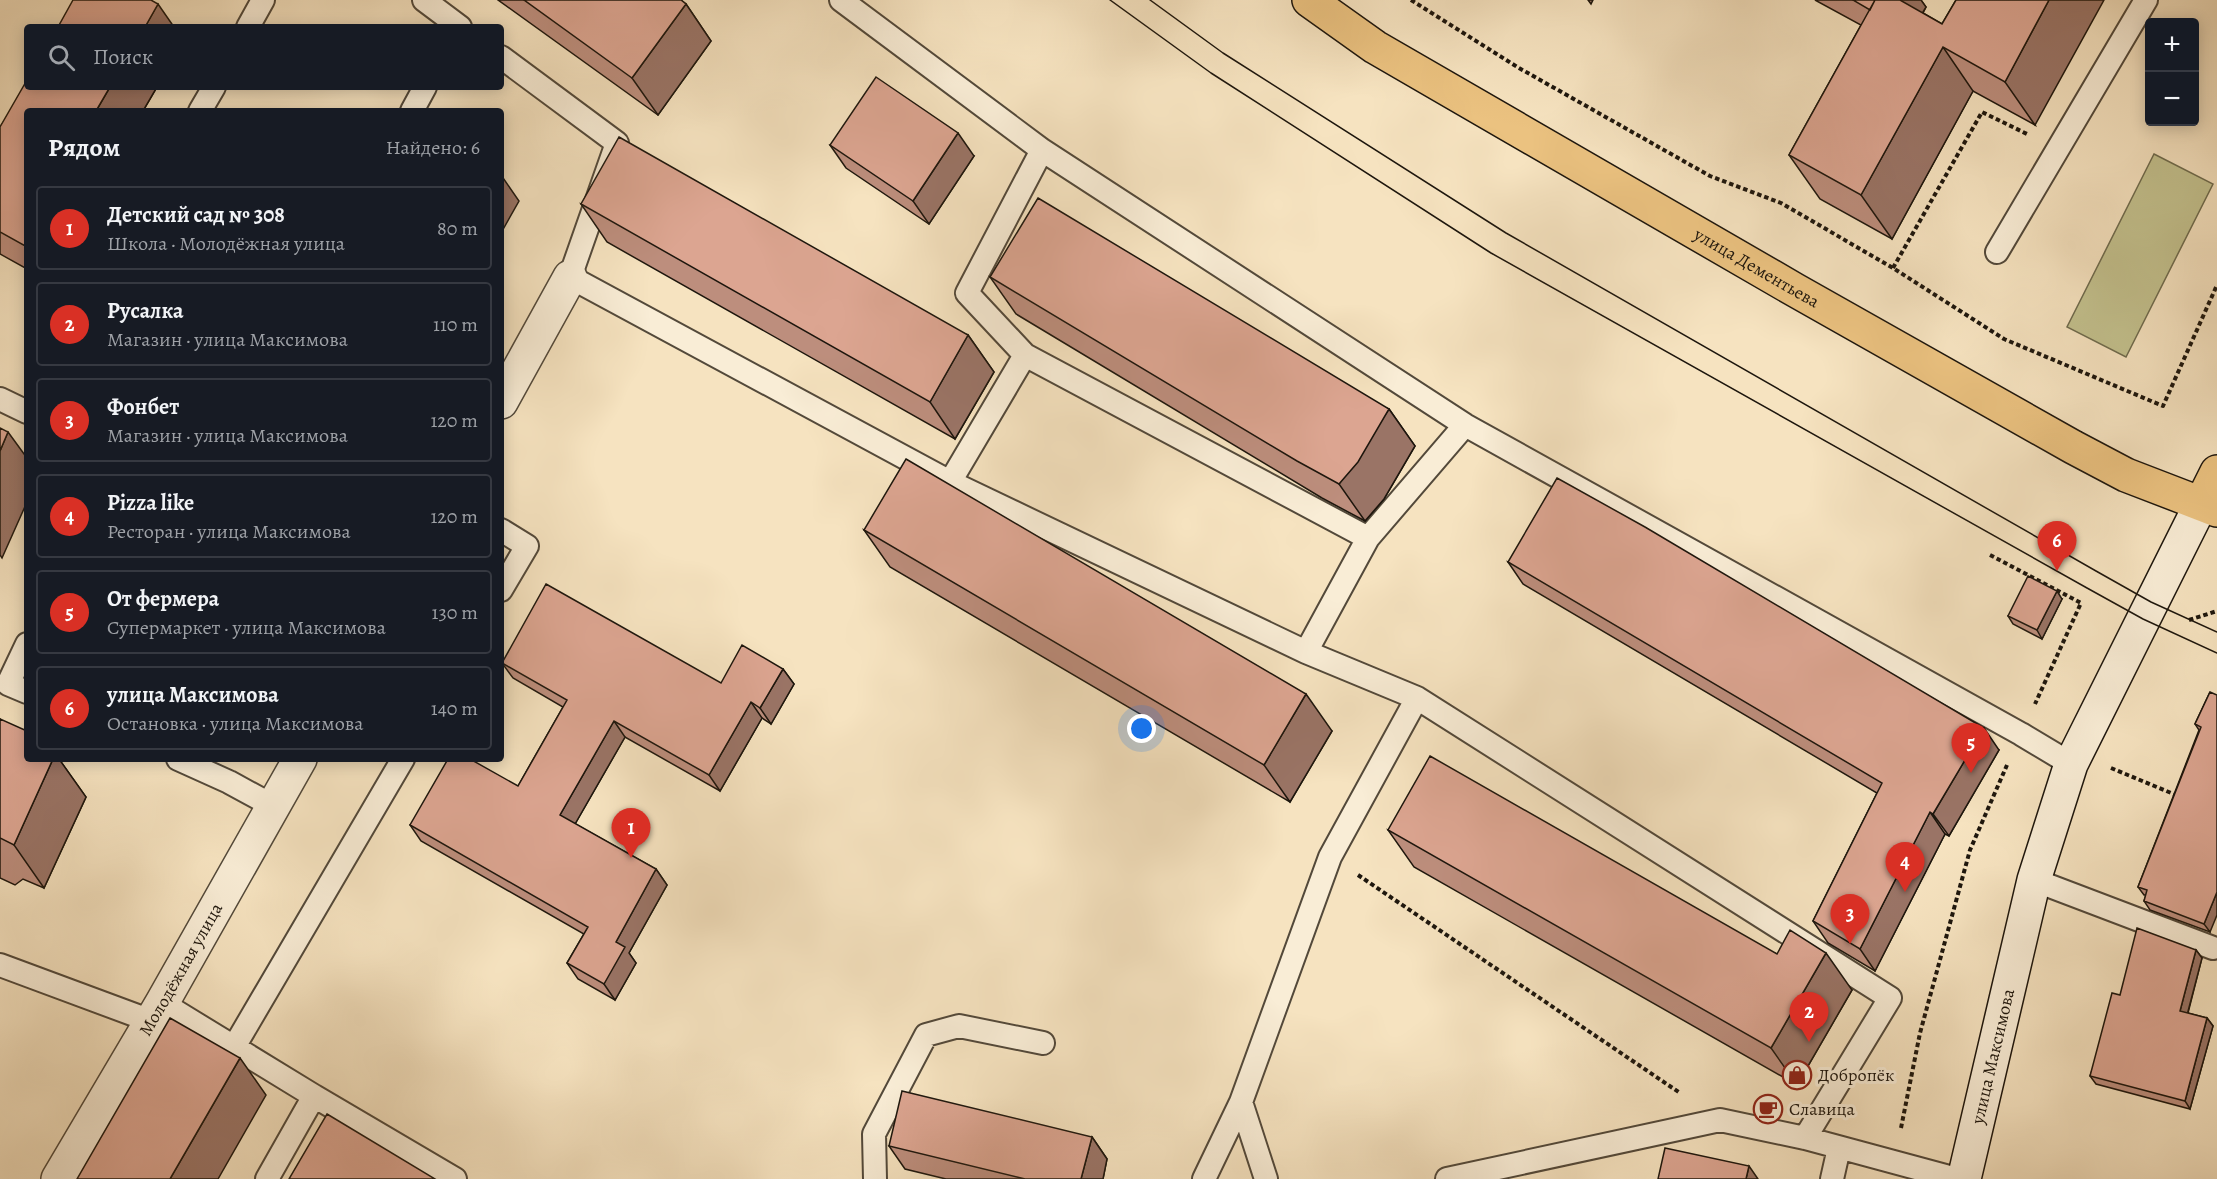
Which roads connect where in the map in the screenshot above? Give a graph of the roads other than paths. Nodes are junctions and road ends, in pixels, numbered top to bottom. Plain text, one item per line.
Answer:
1 (263, 0) edge
2 (424, 0) edge
3 (841, 0) edge
4 (1310, 0) edge
5 (2146, 0) edge
6 (250, 24) edge
7 (455, 24) edge
8 (504, 59) edge
9 (212, 90) edge
10 (423, 90) edge
11 (202, 108) edge
12 (414, 108) edge
13 (1042, 150) junction
14 (1997, 252) dead end
15 (570, 277) junction
16 (1025, 355) junction
17 (504, 397) edge
18 (0, 399) edge
19 (24, 411) edge
20 (1465, 425) junction
21 (2217, 472) edge
22 (950, 482) junction
23 (2209, 506) edge
24 (504, 532) edge
25 (1368, 538) junction
26 (504, 585) edge
27 (24, 650) edge
28 (1306, 652) junction
29 (24, 691) edge
30 (1417, 698) junction
31 (185, 762) edge
32 (298, 762) edge
33 (401, 762) edge
34 (2071, 764) junction
35 (273, 806) junction
36 (2034, 880) junction
37 (2214, 948) dead end
38 (0, 965) edge
39 (157, 1012) junction
40 (1043, 1043) dead end
41 (234, 1047) junction
42 (314, 1096) junction
43 (1241, 1102) junction
44 (1804, 1138) junction
45 (1839, 1148) junction
46 (1487, 1175) edge
47 (58, 1179) edge
48 (267, 1179) edge
49 (455, 1179) edge
50 (875, 1179) edge
51 (1204, 1179) edge
52 (1266, 1179) edge
53 (1447, 1179) edge
54 (1832, 1179) edge
55 (1957, 1179) edge
56 (1964, 1179) edge

1 - 6 lane
2 - 7 lane
3 - 13 lane
4 - 23 main road, улица Дементьева
5 - 14 lane
8 - 15 lane
9 - 11 lane
10 - 12 lane
13 - 16 lane
13 - 20 lane
15 - 17 main road
15 - 22 lane
16 - 22 lane
16 - 25 lane
18 - 19 lane
20 - 25 lane
20 - 34 lane
21 - 23 main road, улица Максимова
22 - 28 lane
23 - 34 main road, улица Максимова
24 - 26 lane
25 - 28 lane
27 - 29 lane
28 - 30 lane
30 - 43 lane
30 - 44 lane
31 - 35 lane
32 - 35 main road, Молодёжная улица
33 - 41 lane
34 - 36 main road, улица Максимова
35 - 39 main road, Молодёжная улица
36 - 37 lane
36 - 56 main road, улица Максимова
38 - 39 lane
39 - 41 lane
39 - 47 main road, Молодёжная улица
40 - 50 lane
41 - 42 lane
42 - 48 lane
42 - 49 lane
43 - 51 lane
43 - 52 lane
44 - 45 lane
44 - 46 lane
45 - 54 lane
45 - 55 lane
46 - 53 lane

